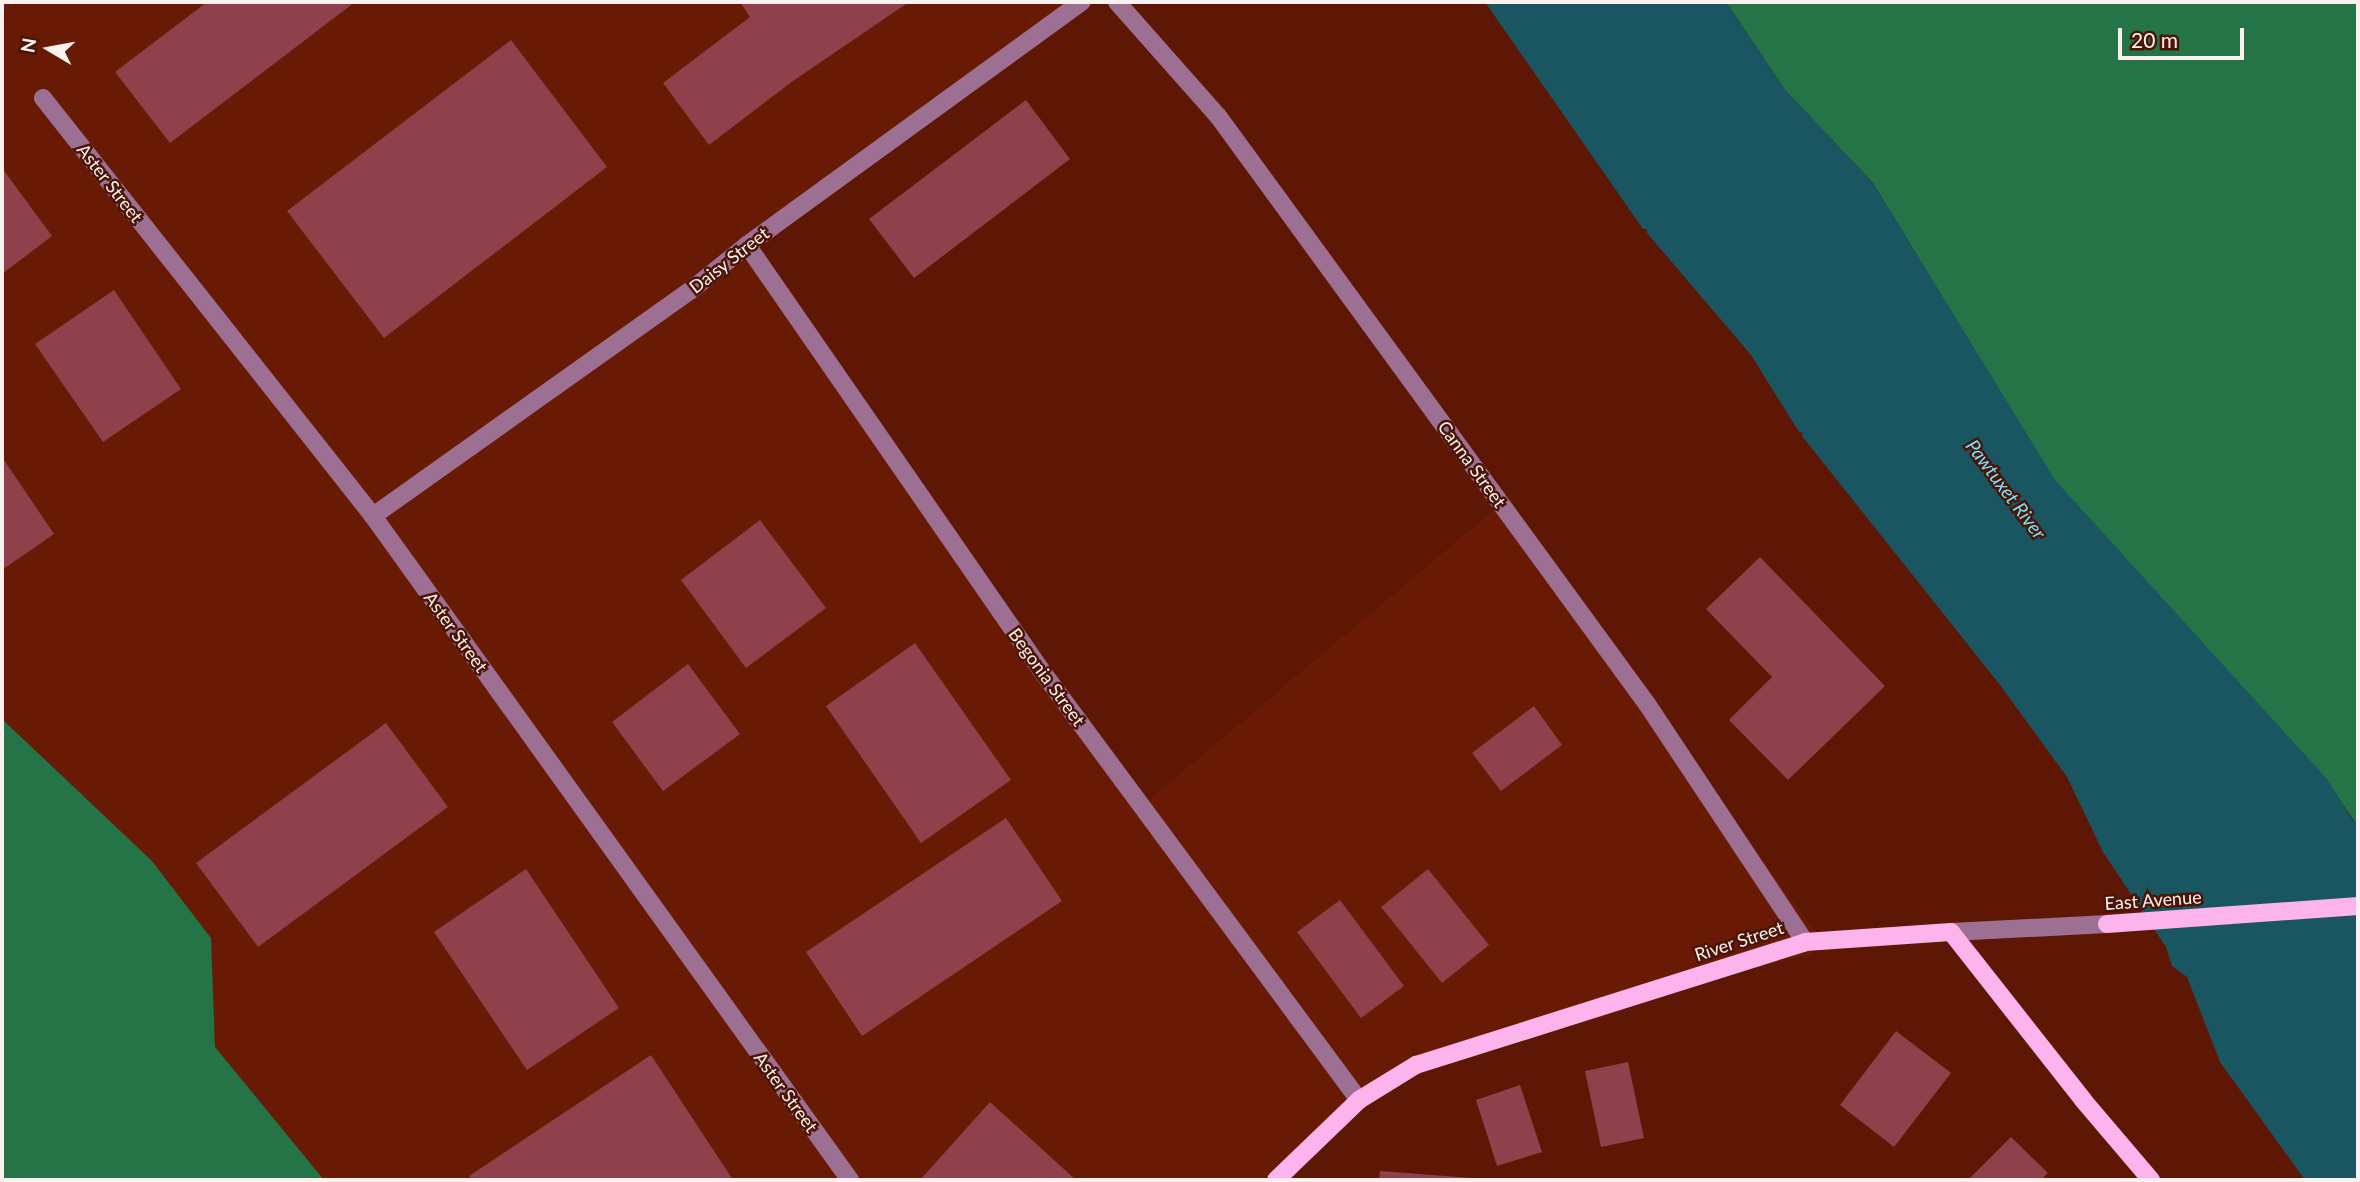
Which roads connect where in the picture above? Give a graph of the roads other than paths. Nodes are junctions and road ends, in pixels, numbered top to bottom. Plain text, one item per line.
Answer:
1 (1082, 2) edge
2 (1117, 2) edge
3 (43, 98) dead end
4 (747, 244) junction
5 (373, 516) junction
6 (2358, 906) edge
7 (2107, 924) joint
8 (1951, 932) junction
9 (1805, 942) junction
10 (1359, 1100) junction
11 (850, 1180) edge
12 (1276, 1180) edge
13 (2151, 1180) edge

1 - 4 street, Daisy Street
2 - 9 street, Canna Street
3 - 5 street, Aster Street
4 - 5 street, Daisy Street
4 - 10 street, Begonia Street
5 - 11 street, Aster Street
6 - 7 main road, East Avenue
7 - 8 street, East Avenue
8 - 9 main road, River Street
8 - 13 main road
9 - 10 main road, River Street
10 - 12 main road, River Street

